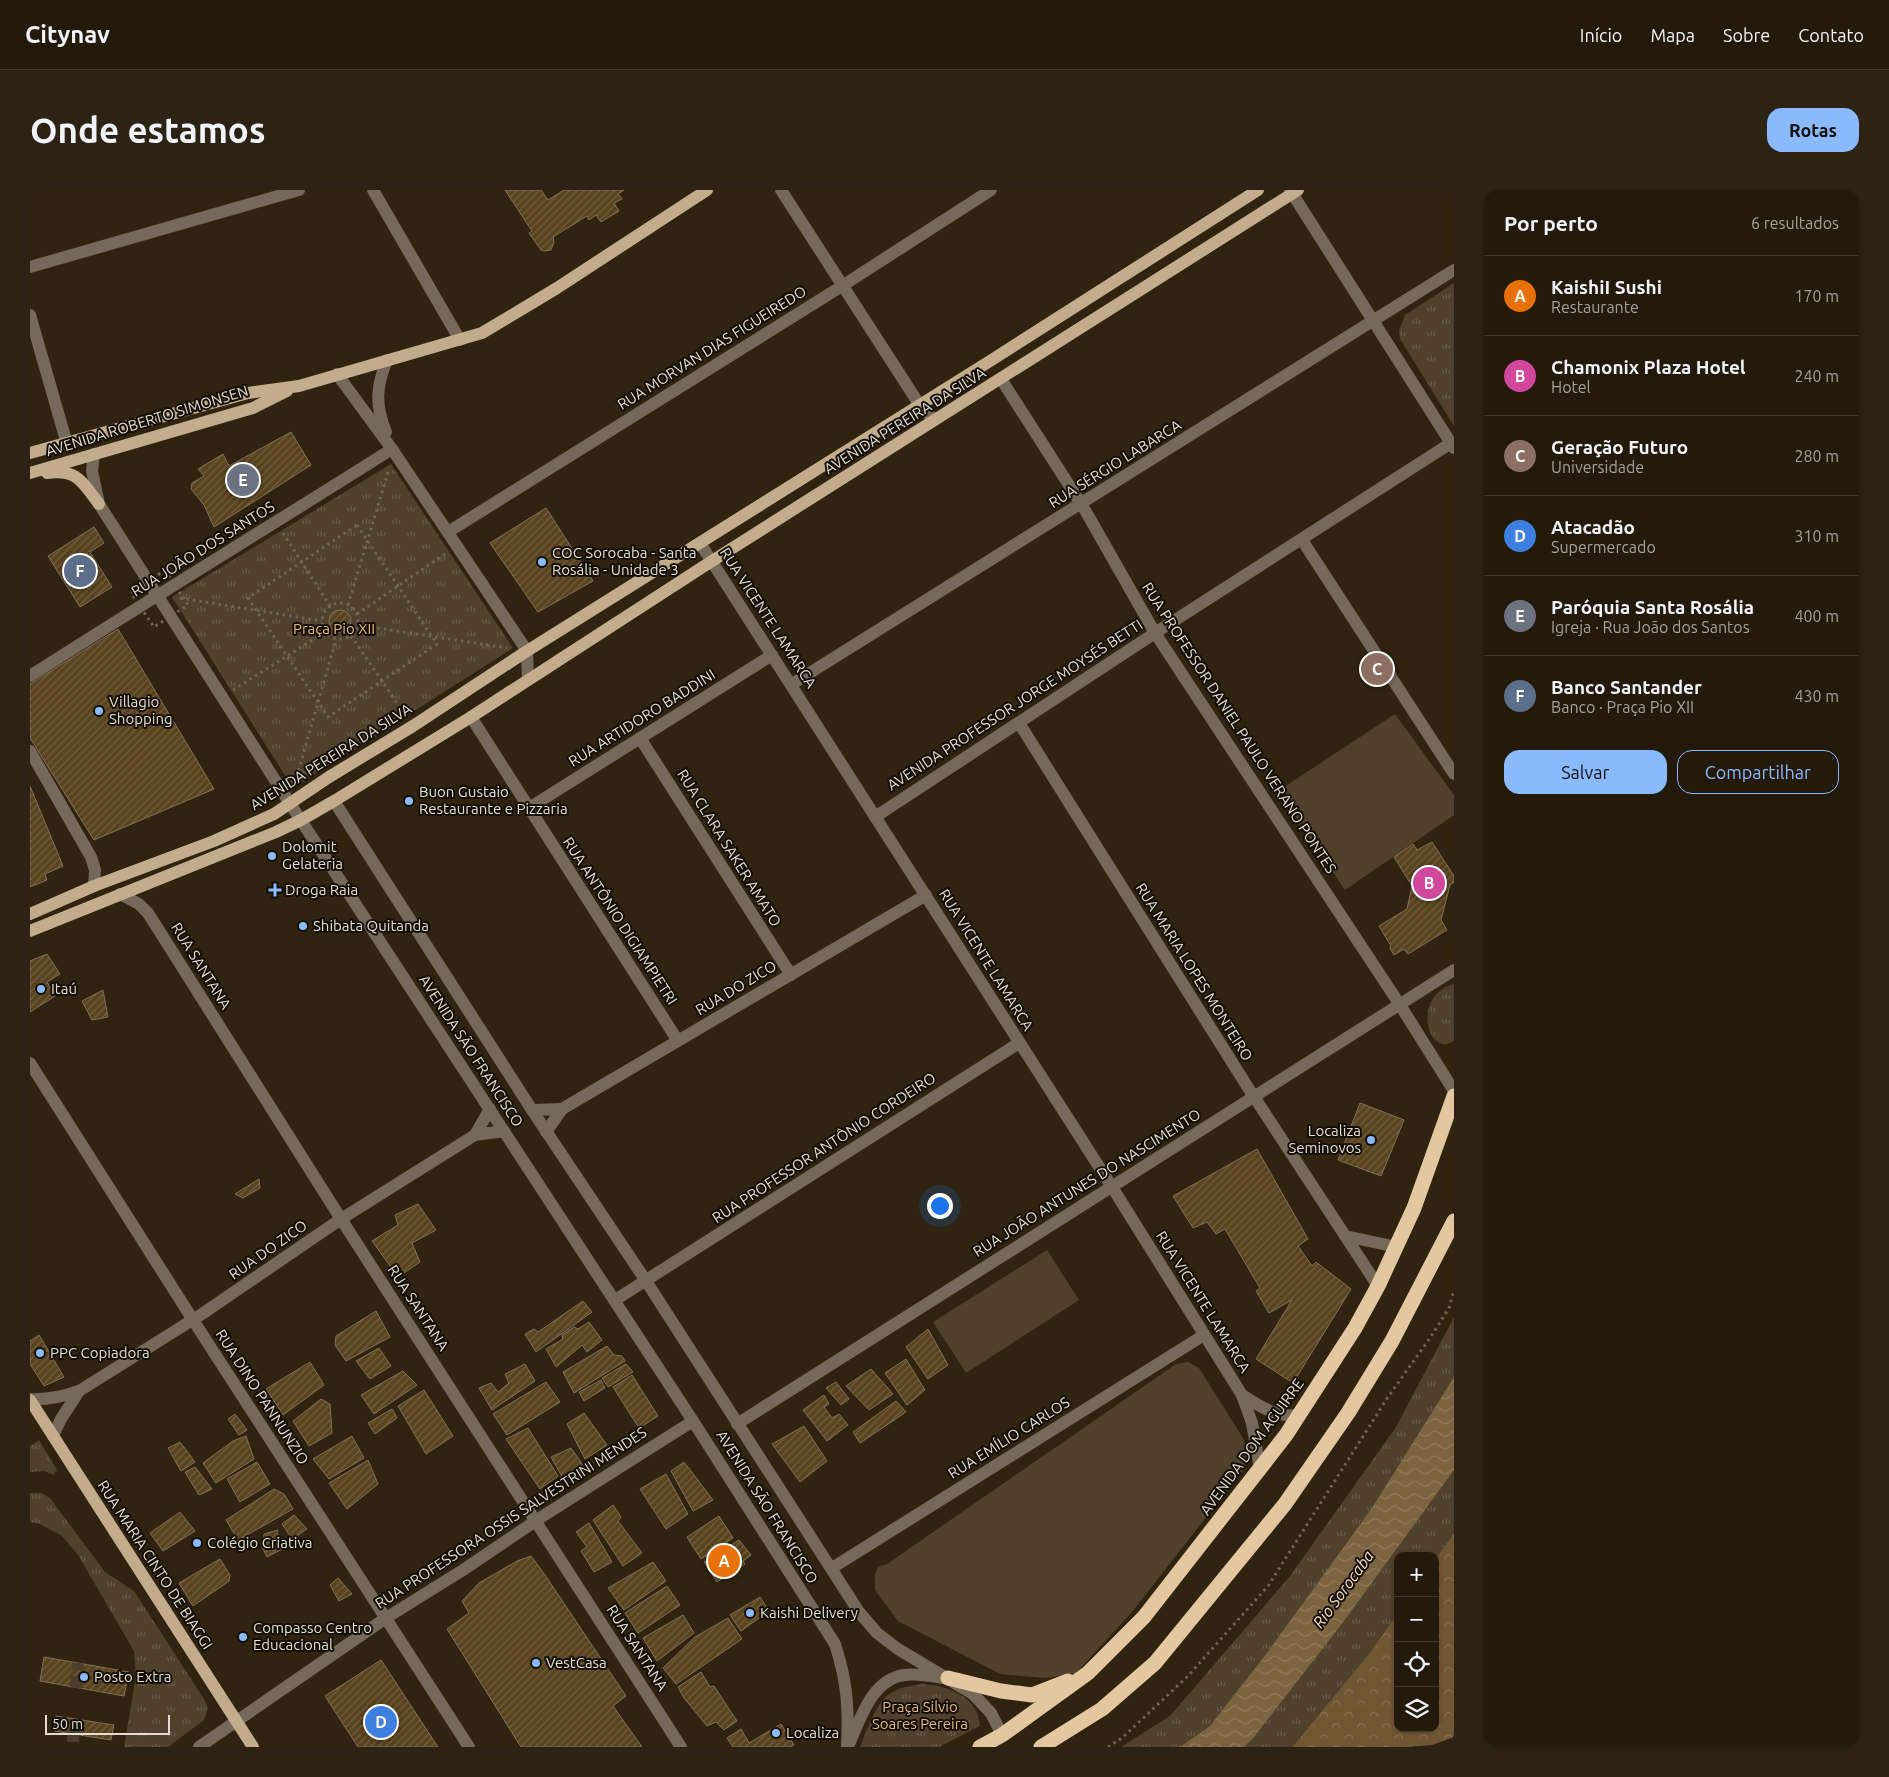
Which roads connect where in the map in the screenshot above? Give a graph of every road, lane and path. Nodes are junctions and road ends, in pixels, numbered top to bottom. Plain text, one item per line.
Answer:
1 (299, 190) edge
2 (706, 190) edge
3 (781, 190) edge
4 (992, 190) edge
5 (1258, 190) edge
6 (375, 191) edge
7 (1294, 191) edge
8 (30, 267) edge
9 (1454, 270) edge
10 (842, 286) junction
11 (30, 315) edge
12 (1374, 322) junction
13 (460, 340) junction
14 (387, 360) junction
15 (337, 374) junction
16 (1001, 379) junction
17 (299, 386) junction
18 (235, 397) junction
19 (919, 404) junction
20 (934, 420) junction
21 (67, 444) junction
22 (1452, 445) edge
23 (392, 448) junction
24 (30, 453) edge
25 (94, 454) junction
26 (30, 473) edge
27 (99, 504) junction
28 (1081, 504) junction
29 (276, 522) junction
30 (448, 532) junction
31 (1302, 540) junction
32 (368, 541) junction
33 (700, 543) junction
34 (457, 546) junction
35 (712, 561) junction
36 (302, 562) junction
37 (398, 586) junction
38 (158, 594) junction
39 (348, 605) junction
40 (330, 606) junction
41 (256, 610) junction
42 (357, 614) junction
43 (322, 621) junction
44 (358, 625) junction
45 (325, 632) junction
46 (1155, 633) junction
47 (351, 636) junction
48 (432, 636) junction
49 (336, 639) junction
50 (527, 651) junction
51 (772, 655) junction
52 (287, 656) junction
53 (30, 676) edge
54 (528, 679) junction
55 (382, 680) junction
56 (792, 684) junction
57 (222, 697) junction
58 (318, 702) junction
59 (470, 717) junction
60 (1019, 722) junction
61 (413, 726) junction
62 (640, 738) junction
63 (30, 750) edge
64 (1454, 774) edge
65 (334, 801) junction
66 (289, 802) junction
67 (529, 808) junction
68 (875, 817) junction
69 (301, 820) junction
70 (94, 886) junction
71 (120, 894) junction
72 (926, 895) junction
73 (30, 914) edge
74 (30, 931) edge
75 (1454, 970) edge
76 (791, 975) junction
77 (1400, 1005) junction
78 (678, 1041) junction
79 (1019, 1043) junction
80 (30, 1062) edge
81 (1454, 1091) edge
82 (1254, 1096) junction
83 (1454, 1096) edge
84 (490, 1109) junction
85 (562, 1109) junction
86 (532, 1110) junction
87 (504, 1131) junction
88 (546, 1132) junction
89 (475, 1136) junction
90 (1112, 1187) junction
91 (341, 1219) junction
92 (1454, 1221) edge
93 (1345, 1236) junction
94 (1397, 1247) junction
95 (646, 1281) junction
96 (1378, 1286) junction
97 (1454, 1291) edge
98 (615, 1300) junction
99 (193, 1320) junction
100 (1204, 1335) junction
101 (79, 1391) junction
102 (1242, 1395) junction
103 (30, 1399) edge
104 (1301, 1414) junction
105 (693, 1421) junction
106 (737, 1424) junction
107 (53, 1436) junction
108 (1260, 1470) junction
109 (535, 1522) junction
110 (832, 1568) junction
111 (386, 1618) junction
112 (1088, 1673) junction
113 (948, 1678) junction
114 (237, 1722) junction
115 (1003, 1741) edge
116 (200, 1747) edge
117 (253, 1747) edge
118 (469, 1747) edge
119 (681, 1747) edge
120 (848, 1747) edge
121 (980, 1747) edge
122 (1041, 1747) edge
123 (1108, 1747) edge

1 - 8 street
2 - 13 main road, AVENIDA ROBERTO SIMONSEN
3 - 10 street
4 - 10 street, RUA MORVAN DIAS FIGUEIREDO
5 - 19 main road, AVENIDA PEREIRA DA SILVA
6 - 13 street
7 - 12 street
7 - 16 main road, AVENIDA PEREIRA DA SILVA
9 - 12 street, RUA SÉRGIO LABARCA
10 - 19 street
10 - 30 street, RUA MORVAN DIAS FIGUEIREDO
11 - 21 street
12 - 22 street
12 - 28 street, RUA SÉRGIO LABARCA
13 - 14 main road, AVENIDA ROBERTO SIMONSEN
14 - 15 main road, AVENIDA ROBERTO SIMONSEN
14 - 23 street
15 - 17 main road, AVENIDA ROBERTO SIMONSEN
15 - 23 street
16 - 20 main road, AVENIDA PEREIRA DA SILVA
16 - 28 street, RUA PROFESSOR DANIEL PAULO VERANO PONTES
17 - 18 main road, AVENIDA ROBERTO SIMONSEN
17 - 25 main road, AVENIDA ROBERTO SIMONSEN
18 - 21 main road, AVENIDA ROBERTO SIMONSEN
18 - 25 main road
19 - 20 street
19 - 33 main road, AVENIDA PEREIRA DA SILVA
20 - 35 main road, AVENIDA PEREIRA DA SILVA
21 - 24 main road, AVENIDA ROBERTO SIMONSEN
21 - 26 main road
22 - 31 street, AVENIDA PROFESSOR JORGE MOYSÉS BETTI
23 - 29 street, RUA JOÃO DOS SANTOS
23 - 30 street
23 - 32 path
25 - 26 main road, AVENIDA ROBERTO SIMONSEN
25 - 27 street
26 - 27 main road
27 - 38 street
28 - 46 street, RUA PROFESSOR DANIEL PAULO VERANO PONTES
28 - 56 street, RUA SÉRGIO LABARCA
29 - 36 path
29 - 38 street, RUA JOÃO DOS SANTOS
30 - 34 street
31 - 46 street, AVENIDA PROFESSOR JORGE MOYSÉS BETTI
31 - 64 street
32 - 36 path
32 - 37 path
32 - 39 path
33 - 35 street, RUA VICENTE LAMARCA
33 - 50 main road, AVENIDA PEREIRA DA SILVA
34 - 37 path
34 - 50 street
35 - 51 street, RUA VICENTE LAMARCA
35 - 54 main road, AVENIDA PEREIRA DA SILVA
36 - 40 path
36 - 41 path
37 - 42 path
37 - 48 path
38 - 41 path
38 - 53 street, RUA JOÃO DOS SANTOS
38 - 57 street
39 - 40 path
39 - 42 path
40 - 43 path
41 - 43 path
41 - 52 path
42 - 44 path
43 - 45 path
44 - 47 path
44 - 48 path
45 - 49 path
45 - 52 path
46 - 60 street, AVENIDA PROFESSOR JORGE MOYSÉS BETTI
46 - 77 street, RUA PROFESSOR DANIEL PAULO VERANO PONTES
47 - 49 path
47 - 55 path
48 - 50 path
48 - 55 path
49 - 58 path
50 - 54 street
50 - 61 main road, AVENIDA PEREIRA DA SILVA
51 - 56 street, RUA VICENTE LAMARCA
51 - 62 street, RUA ARTIDORO BADDINI
52 - 57 path
52 - 58 path
54 - 59 main road, AVENIDA PEREIRA DA SILVA
55 - 58 path
55 - 61 path
56 - 68 street, RUA VICENTE LAMARCA
57 - 66 street
58 - 66 path
59 - 65 main road, AVENIDA PEREIRA DA SILVA
59 - 67 street, RUA ANTÔNIO DIGIAMPIETRI
60 - 68 street, AVENIDA PROFESSOR JORGE MOYSÉS BETTI
60 - 82 street, RUA MARIA LOPES MONTEIRO
61 - 66 main road, AVENIDA PEREIRA DA SILVA
62 - 67 street, RUA ARTIDORO BADDINI
62 - 76 street, RUA CLARA SAKER AMATO
63 - 70 street
65 - 69 main road, AVENIDA PEREIRA DA SILVA
65 - 86 street, AVENIDA SÃO FRANCISCO
66 - 69 street
66 - 70 main road, AVENIDA PEREIRA DA SILVA
67 - 78 street, RUA ANTÔNIO DIGIAMPIETRI
68 - 72 street, RUA VICENTE LAMARCA
69 - 71 main road, AVENIDA PEREIRA DA SILVA
69 - 84 street, AVENIDA SÃO FRANCISCO
70 - 73 main road, AVENIDA PEREIRA DA SILVA
71 - 74 main road, AVENIDA PEREIRA DA SILVA
71 - 91 street, RUA SANTANA
72 - 76 street, RUA DO ZICO
72 - 79 street, RUA VICENTE LAMARCA
75 - 77 street, RUA JOÃO ANTUNES DO NASCIMENTO
76 - 78 street, RUA DO ZICO
77 - 81 street, RUA PROFESSOR DANIEL PAULO VERANO PONTES
77 - 82 street, RUA JOÃO ANTUNES DO NASCIMENTO
78 - 85 street, RUA DO ZICO
79 - 90 street, RUA VICENTE LAMARCA
79 - 95 street, RUA PROFESSOR ANTÔNIO CORDEIRO
80 - 99 street, RUA DINO PANNUNZIO
82 - 90 street, RUA JOÃO ANTUNES DO NASCIMENTO
82 - 93 street, RUA MARIA LOPES MONTEIRO
83 - 94 highway, AVENIDA DOM AGUIRRE
84 - 87 street, AVENIDA SÃO FRANCISCO
84 - 89 street, RUA DO ZICO
85 - 86 street, RUA DO ZICO
85 - 88 street, RUA DO ZICO
86 - 88 street, AVENIDA SÃO FRANCISCO
87 - 89 street, RUA DO ZICO
87 - 98 street, AVENIDA SÃO FRANCISCO
88 - 95 street, AVENIDA SÃO FRANCISCO
89 - 91 street, RUA DO ZICO
90 - 100 street, RUA VICENTE LAMARCA
90 - 106 street, RUA JOÃO ANTUNES DO NASCIMENTO
91 - 99 street, RUA DO ZICO
91 - 109 street, RUA SANTANA
92 - 122 highway
93 - 94 street
93 - 96 street, RUA MARIA LOPES MONTEIRO
94 - 96 highway, AVENIDA DOM AGUIRRE
95 - 98 street
95 - 106 street, AVENIDA SÃO FRANCISCO
96 - 104 highway, AVENIDA DOM AGUIRRE
97 - 123 path
98 - 105 street, AVENIDA SÃO FRANCISCO
99 - 101 street, RUA DO ZICO
99 - 111 street, RUA DINO PANNUNZIO
100 - 102 street, RUA VICENTE LAMARCA
100 - 110 street, RUA EMÍLIO CARLOS
101 - 103 street, RUA DO ZICO
101 - 107 street, RUA DO ZICO
102 - 104 street, RUA VICENTE LAMARCA
102 - 108 street, RUA VICENTE LAMARCA
103 - 107 main road, RUA MARIA CINTO DE BIAGGI
104 - 108 highway, AVENIDA DOM AGUIRRE
105 - 109 street, RUA PROFESSORA OSSIS SALVESTRINI MENDES
105 - 120 street, AVENIDA SÃO FRANCISCO
106 - 110 street, AVENIDA SÃO FRANCISCO
107 - 114 main road, RUA MARIA CINTO DE BIAGGI
108 - 112 highway, AVENIDA DOM AGUIRRE
109 - 111 street, RUA PROFESSORA OSSIS SALVESTRINI MENDES
109 - 119 street, RUA SANTANA
110 - 113 street, AVENIDA SÃO FRANCISCO
111 - 114 street, RUA PROFESSORA OSSIS SALVESTRINI MENDES
111 - 118 street, RUA DINO PANNUNZIO
112 - 113 highway
112 - 115 highway, AVENIDA DOM AGUIRRE
113 - 115 street, AVENIDA SÃO FRANCISCO
113 - 120 street
114 - 116 street, RUA PROFESSORA OSSIS SALVESTRINI MENDES
114 - 117 main road, RUA MARIA CINTO DE BIAGGI
115 - 121 highway, AVENIDA DOM AGUIRRE

